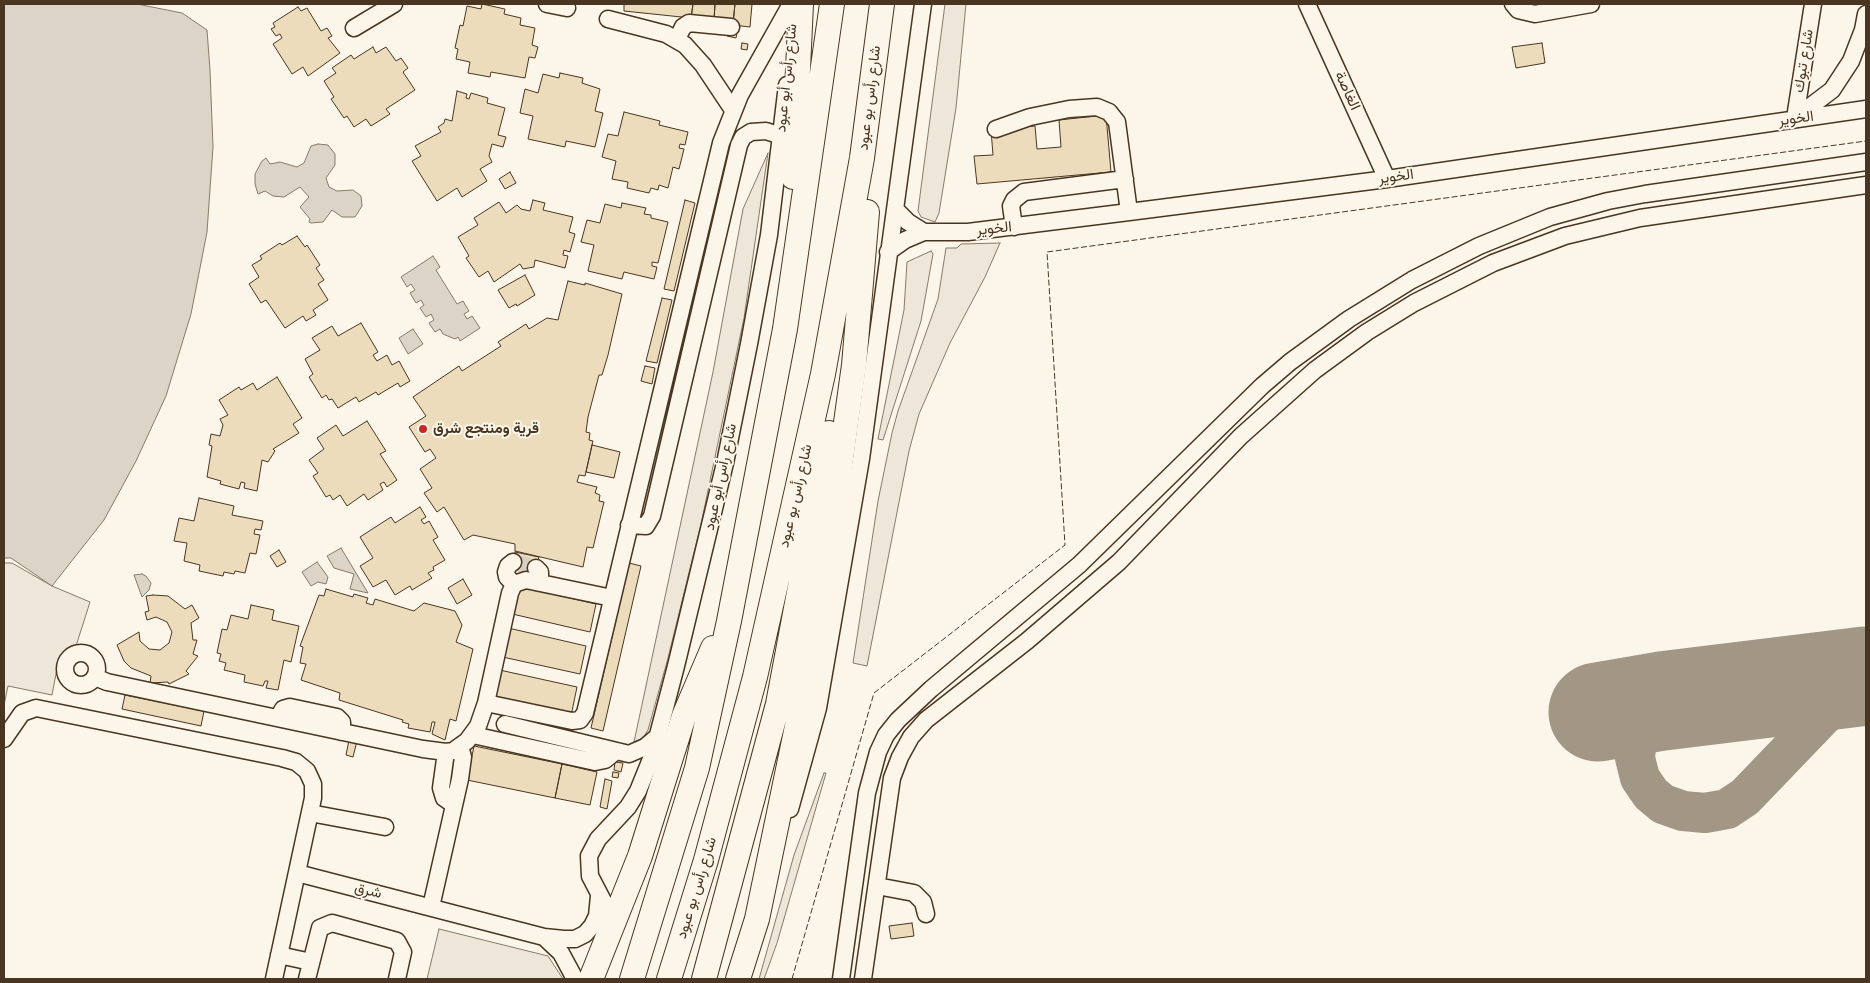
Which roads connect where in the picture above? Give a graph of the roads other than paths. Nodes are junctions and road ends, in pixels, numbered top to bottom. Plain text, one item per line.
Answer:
1 (394, 4) edge
2 (547, 4) edge
3 (792, 4) edge
4 (801, 4) edge
5 (832, 4) edge
6 (882, 4) edge
7 (923, 4) edge
8 (1307, 4) edge
9 (1513, 4) edge
10 (1591, 4) edge
11 (1812, 4) edge
12 (567, 8) dead end
13 (1866, 14) edge
14 (608, 19) dead end
15 (731, 26) dead end
16 (354, 28) dead end
17 (677, 39) junction
18 (1866, 109) edge
19 (733, 110) junction
20 (1795, 118) junction
21 (996, 129) dead end
22 (781, 136) junction
23 (862, 158) junction
24 (1866, 162) edge
25 (1387, 178) junction
26 (1124, 179) junction
27 (1866, 185) edge
28 (895, 210) junction
29 (1128, 212) junction
30 (1014, 227) junction
31 (924, 232) junction
32 (864, 236) junction
33 (888, 252) junction
34 (683, 302) junction
35 (701, 306) junction
36 (785, 329) junction
37 (629, 524) junction
38 (513, 562) dead end
39 (514, 584) junction
40 (612, 598) junction
41 (728, 621) junction
42 (95, 677) dead end
43 (486, 703) junction
44 (505, 724) dead end
45 (473, 735) junction
46 (658, 736) junction
47 (4, 739) edge
48 (453, 749) junction
49 (623, 753) junction
50 (638, 791) junction
51 (310, 813) junction
52 (385, 828) dead end
53 (297, 874) junction
54 (877, 886) junction
55 (599, 896) junction
56 (431, 907) junction
57 (926, 914) dead end
58 (757, 919) junction
59 (614, 922) junction
60 (544, 937) junction
61 (279, 955) junction
62 (311, 962) junction
63 (274, 979) edge
64 (307, 979) edge
65 (397, 979) edge
66 (575, 979) edge
67 (591, 979) edge
68 (632, 979) edge
69 (668, 979) edge
70 (704, 979) edge
71 (738, 979) edge
72 (841, 979) edge
73 (863, 979) edge

1 - 16 street
2 - 12 street
3 - 19 street
3 - 22 street, شارع رأس أبو عبود
4 - 36 highway
5 - 36 highway
6 - 23 highway, شارع رأس بو عبود
7 - 28 street
8 - 25 street, الغاصة
9 - 10 street
11 - 20 street, شارع تبوك
13 - 20 street
14 - 17 street
15 - 17 street
17 - 19 street
18 - 20 street, الخوير
19 - 34 street
20 - 25 street, الخوير
21 - 26 street
22 - 35 street
22 - 46 street, شارع رأس أبو عبود
23 - 32 highway
23 - 69 highway, شارع رأس بو عبود
24 - 72 street
25 - 29 street, الخوير
26 - 29 street
26 - 30 street
27 - 54 street
28 - 31 street
28 - 33 street
29 - 30 street, الخوير
30 - 31 street, الخوير
31 - 33 street, الخوير
32 - 58 highway
32 - 70 highway
33 - 58 street
34 - 35 street
34 - 37 street
35 - 37 street
36 - 41 highway
37 - 40 street
38 - 39 street
39 - 40 street
39 - 43 street
40 - 43 street
41 - 59 highway
41 - 68 highway
42 - 48 street
43 - 45 street
44 - 49 street
45 - 48 street
45 - 49 street
46 - 49 street
46 - 50 street, شارع رأس أبو عبود
47 - 51 street
48 - 56 street
49 - 50 street
50 - 55 street, شارع رأس أبو عبود
51 - 52 street
51 - 53 street
53 - 56 street, شرق
53 - 61 street
54 - 57 street
54 - 73 street
55 - 59 street, شارع رأس أبو عبود
55 - 60 street, شرق
56 - 60 street, شرق
58 - 71 highway
59 - 67 highway
60 - 66 street, شرق
61 - 62 street
61 - 63 street
62 - 64 street
62 - 65 street

